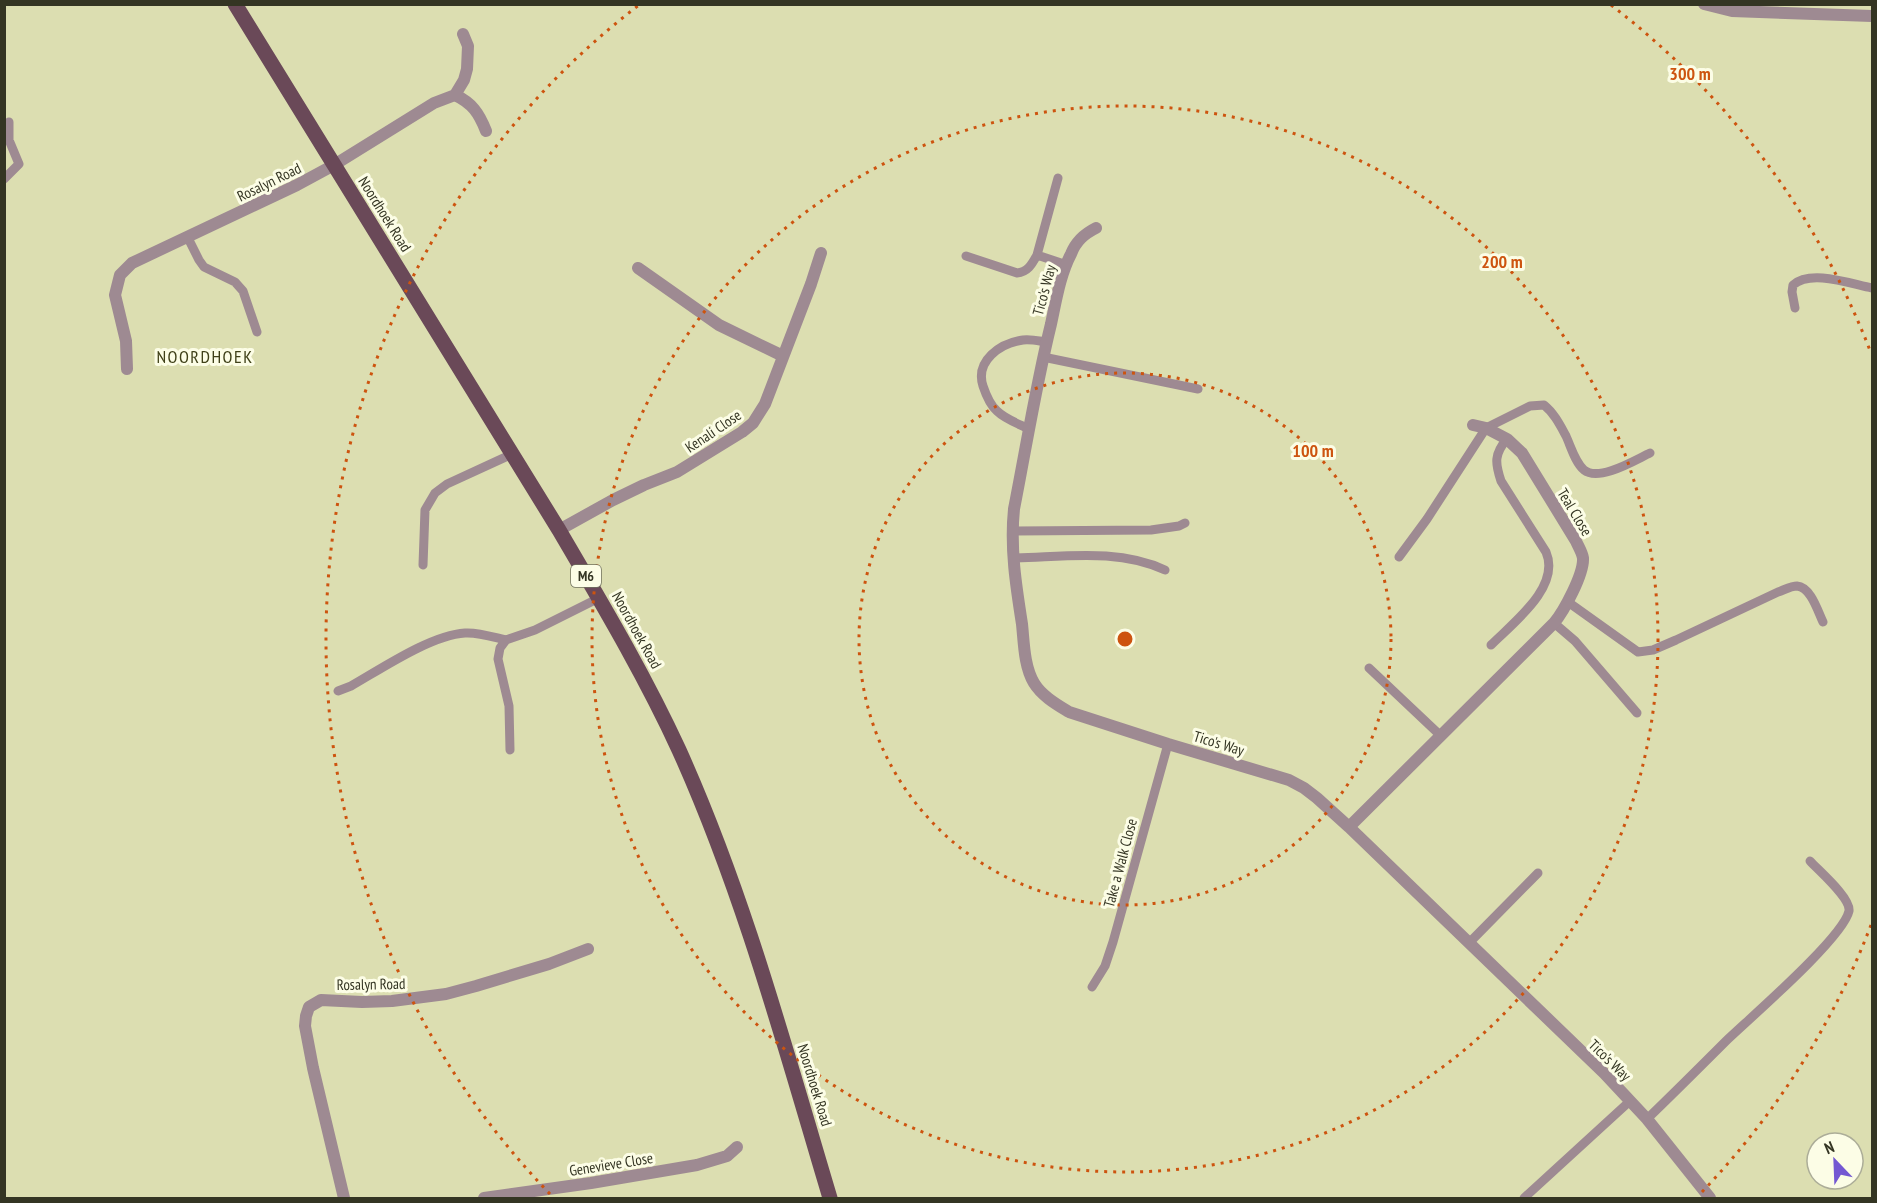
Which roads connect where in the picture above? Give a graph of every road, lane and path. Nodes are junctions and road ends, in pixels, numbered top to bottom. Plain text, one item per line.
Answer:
1 (235, 4) edge
2 (1704, 4) edge
3 (1872, 16) edge
4 (463, 34) dead end
5 (455, 95) junction
6 (9, 122) dead end
7 (486, 130) dead end
8 (334, 165) junction
9 (1058, 178) dead end
10 (4, 179) edge
11 (1096, 228) dead end
12 (188, 238) junction
13 (820, 253) dead end
14 (1037, 255) junction
15 (966, 256) dead end
16 (1067, 265) junction
17 (638, 268) dead end
18 (1872, 288) edge
19 (1795, 308) dead end
20 (256, 332) dead end
21 (1047, 342) junction
22 (783, 356) junction
23 (1043, 357) junction
24 (127, 369) dead end
25 (1198, 389) dead end
26 (1473, 425) dead end
27 (1486, 428) junction
28 (1029, 429) junction
29 (1507, 439) junction
30 (1650, 453) dead end
31 (512, 454) junction
32 (1185, 523) dead end
33 (560, 530) junction
34 (1012, 531) junction
35 (1399, 557) dead end
36 (1013, 558) junction
37 (423, 565) dead end
38 (1165, 570) dead end
39 (599, 598) junction
40 (1568, 602) junction
41 (1823, 622) dead end
42 (1554, 623) junction
43 (506, 640) junction
44 (1491, 645) dead end
45 (1369, 668) dead end
46 (338, 691) dead end
47 (1637, 713) dead end
48 (1441, 736) junction
49 (1168, 744) junction
50 (510, 750) dead end
51 (1349, 827) junction
52 (1810, 861) dead end
53 (1538, 873) dead end
54 (1469, 943) junction
55 (588, 949) dead end
56 (1092, 987) dead end
57 (1630, 1101) junction
58 (1647, 1119) junction
59 (737, 1147) dead end
60 (344, 1198) edge
61 (484, 1198) edge
62 (830, 1198) edge
63 (1524, 1198) edge
64 (1710, 1198) edge

1 - 8 main road, Noordhoek Road / M6
2 - 3 street
4 - 5 street
5 - 7 street
5 - 8 street, Rosalyn Road
6 - 10 lane
8 - 12 street, Rosalyn Road
8 - 31 main road, Noordhoek Road / M6
9 - 14 lane
11 - 16 street, Tico's Way
12 - 20 lane
12 - 24 street, Rosalyn Road
13 - 22 street, Kenali Close
14 - 15 lane
14 - 16 lane
16 - 21 street, Tico's Way
17 - 22 street
18 - 19 lane
21 - 23 street, Tico's Way
21 - 28 lane
22 - 33 street, Kenali Close
23 - 25 lane
23 - 28 street, Tico's Way
26 - 27 street
27 - 29 street, Teal Close
27 - 30 lane, Teal Close
27 - 35 lane
28 - 34 street, Tico's Way
29 - 40 street, Teal Close
29 - 44 lane
31 - 33 main road, Noordhoek Road / M6
31 - 37 lane
32 - 34 lane
33 - 39 main road, Noordhoek Road / M6
34 - 36 street, Tico's Way
36 - 38 lane
36 - 49 street, Tico's Way
39 - 43 lane
39 - 62 main road, Noordhoek Road / M6
40 - 41 lane
40 - 42 street, Teal Close
42 - 47 lane
42 - 48 street, Teal Close
43 - 46 lane
43 - 50 lane
45 - 48 lane
48 - 51 street, Teal Close
49 - 51 street, Tico's Way
49 - 56 lane, Take a Walk Close
51 - 54 street, Tico's Way
52 - 58 lane
53 - 54 lane
54 - 57 street, Tico's Way
55 - 60 street, Rosalyn Road
57 - 58 street, Tico's Way
57 - 63 lane
58 - 64 street, Tico's Way
59 - 61 street, Genevieve Close

